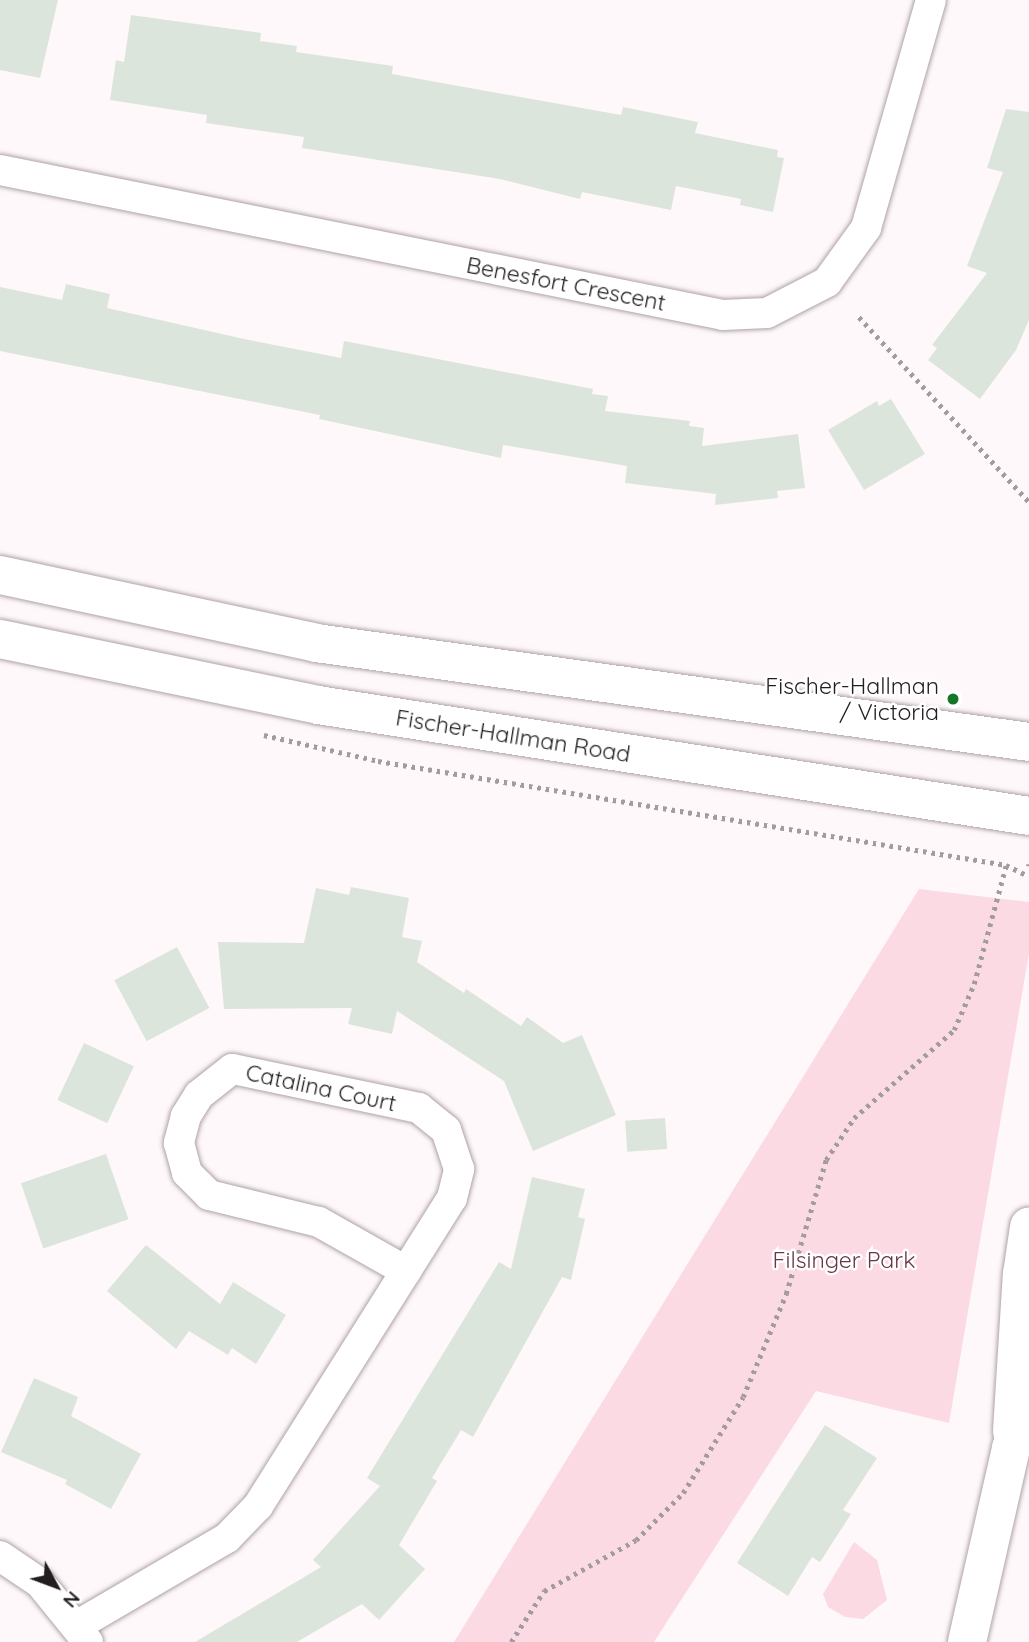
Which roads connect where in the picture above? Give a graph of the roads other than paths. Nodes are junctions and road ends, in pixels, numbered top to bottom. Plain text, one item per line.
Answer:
1 (931, 0) edge
2 (0, 170) edge
3 (0, 575) edge
4 (0, 639) edge
5 (1029, 742) edge
6 (1029, 816) edge
7 (1029, 1227) edge
8 (406, 1270) junction
9 (1029, 1400) edge
10 (1011, 1448) junction
11 (0, 1556) edge
12 (83, 1634) edge
13 (967, 1642) edge

1 - 2 street, Benesfort Crescent
3 - 5 main road
4 - 6 main road, Fischer-Hallman Road
7 - 10 main road
8 - 8 street, Catalina Court
8 - 12 street, Catalina Court
9 - 10 main road
10 - 13 main road
11 - 12 street

